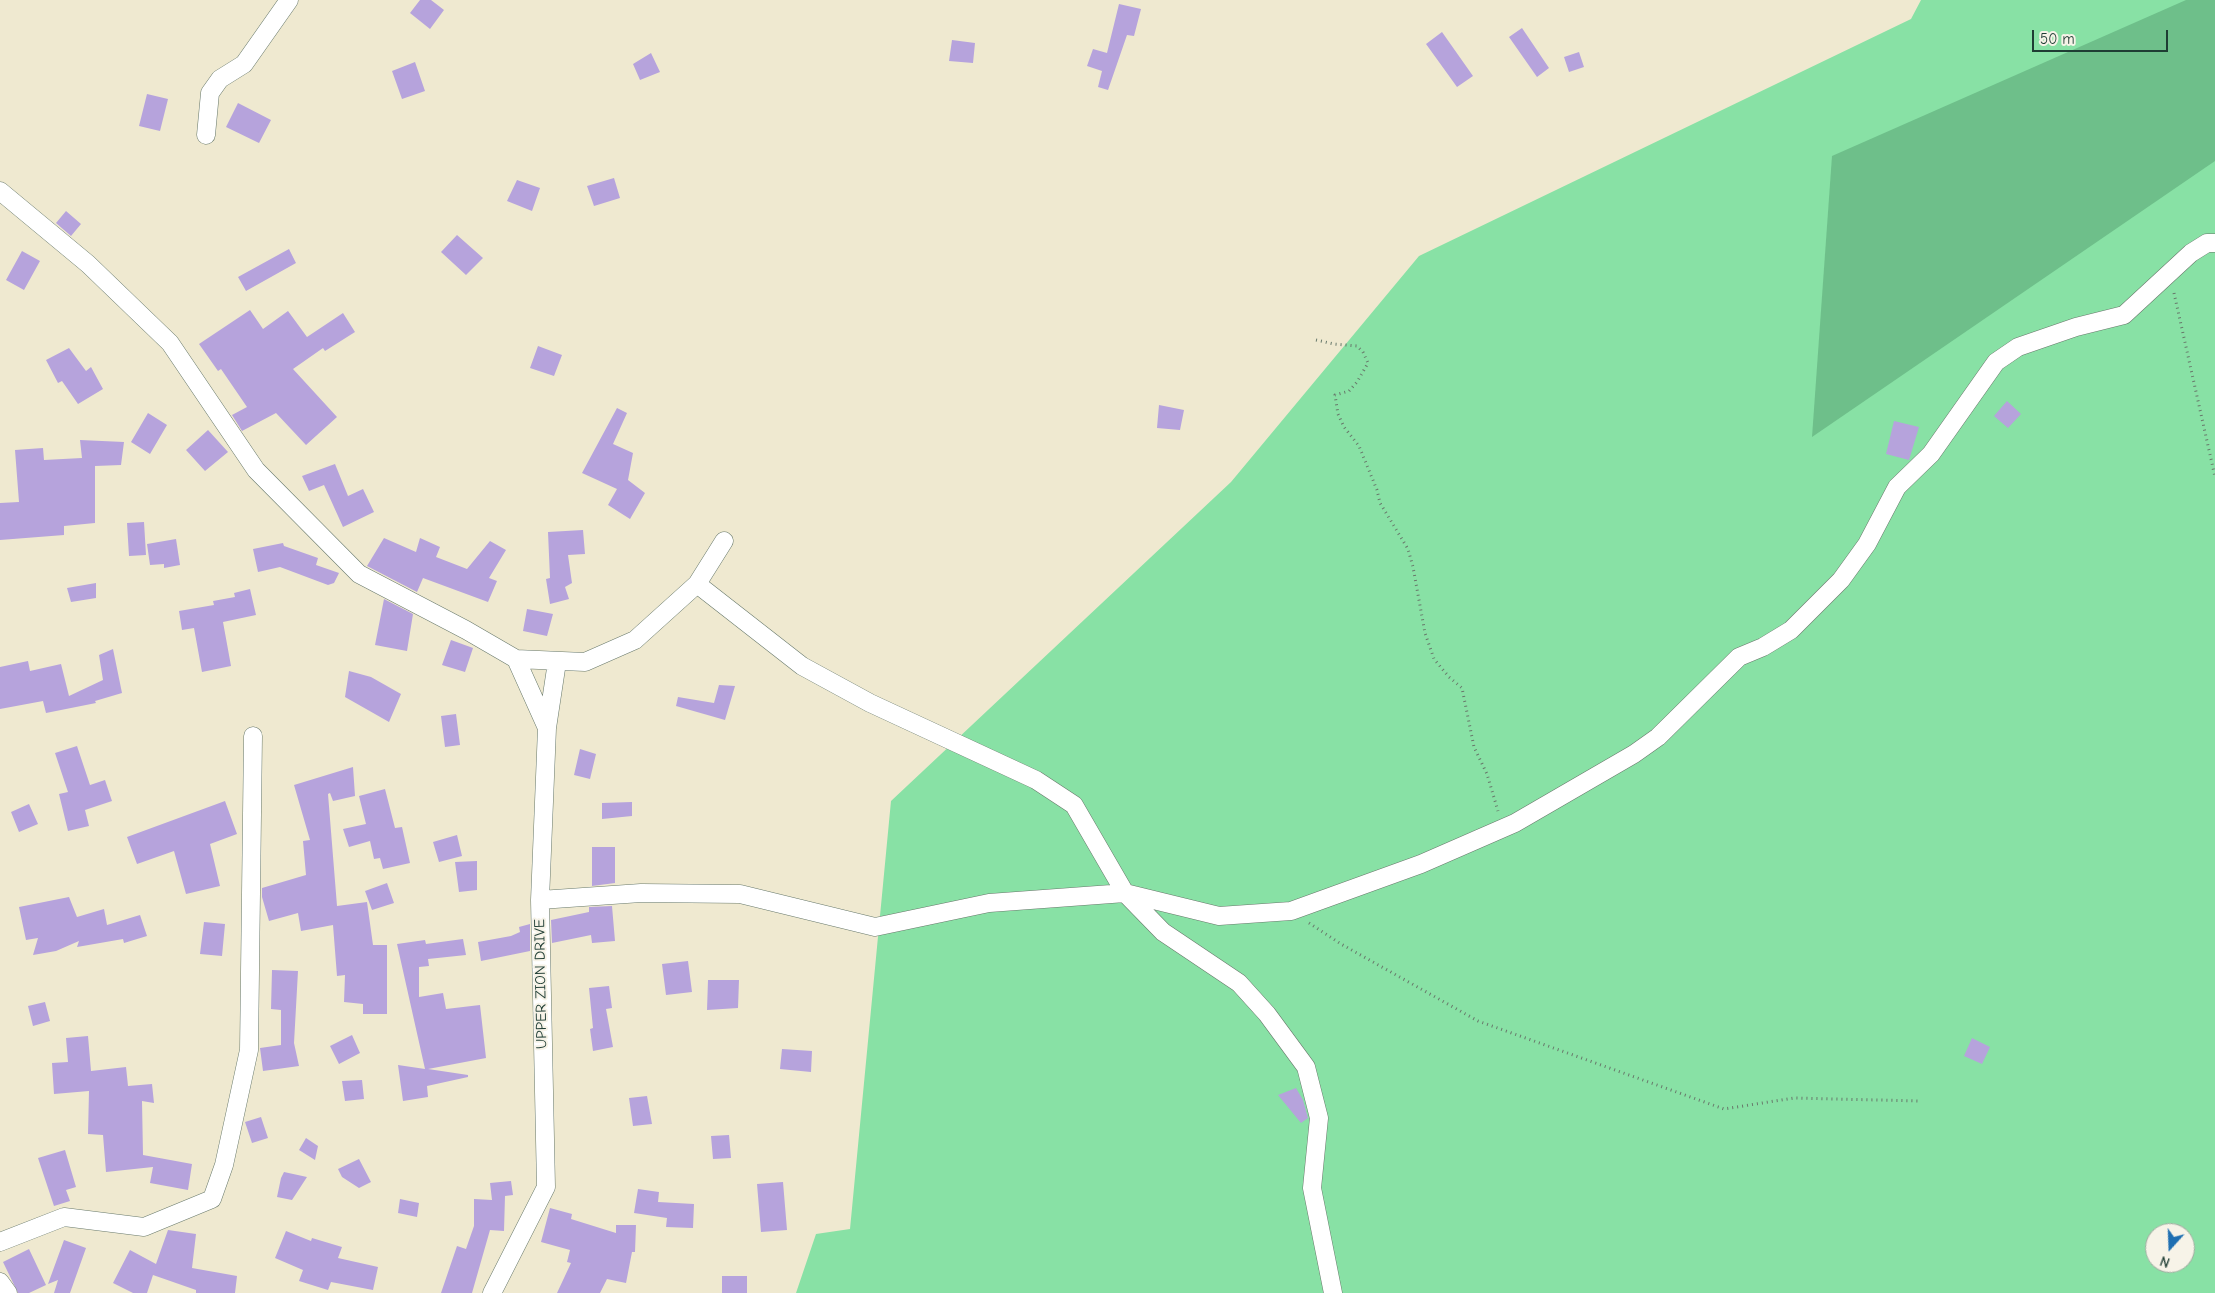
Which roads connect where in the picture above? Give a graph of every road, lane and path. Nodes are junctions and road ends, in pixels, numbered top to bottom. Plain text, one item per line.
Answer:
1 (289, 0) edge
2 (206, 134) dead end
3 (0, 191) edge
4 (2215, 243) edge
5 (2170, 273) junction
6 (1316, 340) dead end
7 (2215, 477) edge
8 (724, 541) dead end
9 (697, 584) junction
10 (516, 659) junction
11 (557, 662) junction
12 (547, 728) junction
13 (253, 736) dead end
14 (1503, 828) junction
15 (1125, 893) junction
16 (540, 900) junction
17 (1292, 911) junction
18 (1919, 1101) dead end
19 (0, 1242) edge
20 (0, 1282) edge
21 (8, 1293) edge
22 (492, 1293) edge
23 (1332, 1293) edge

1 - 2 street
3 - 10 street
4 - 5 street
5 - 7 path
5 - 14 street
6 - 14 path
8 - 9 street
9 - 11 street
9 - 15 street
10 - 11 street
10 - 12 street
11 - 12 street, UPPER ZION DRIVE
12 - 16 street, UPPER ZION DRIVE
13 - 19 street
14 - 17 street
15 - 16 street
15 - 17 street
15 - 23 street
16 - 22 street, UPPER ZION DRIVE
17 - 18 path
20 - 21 street

